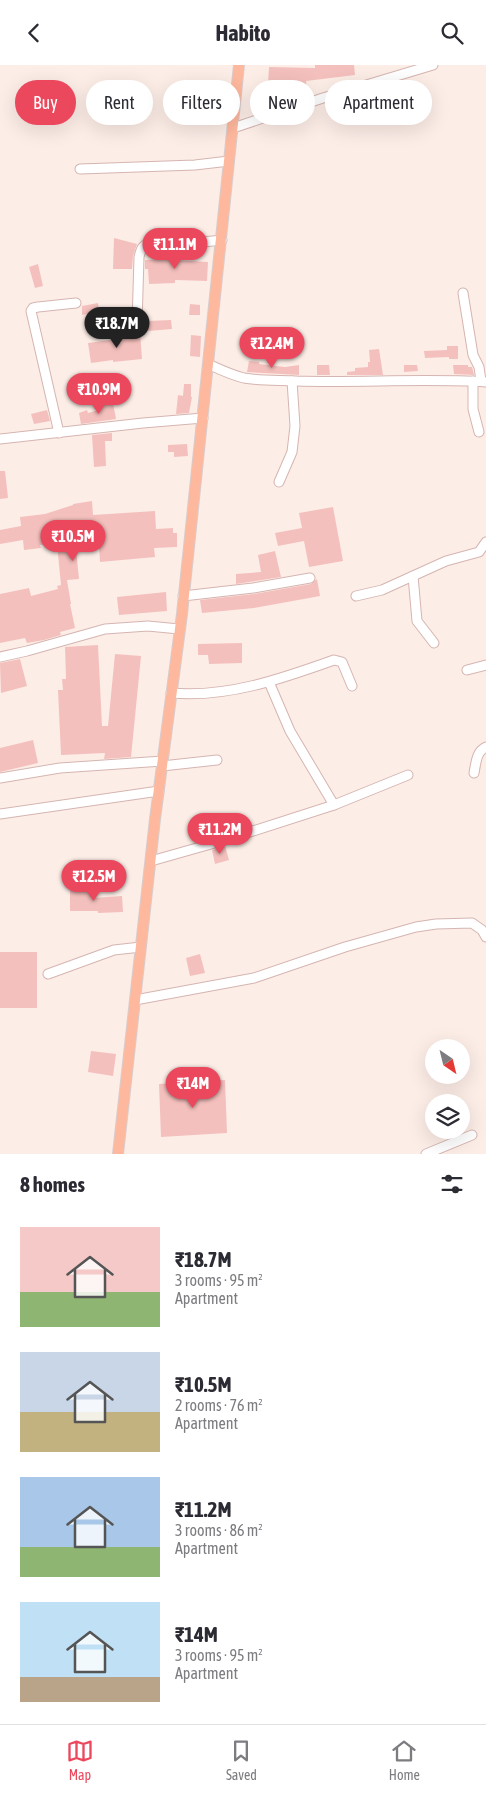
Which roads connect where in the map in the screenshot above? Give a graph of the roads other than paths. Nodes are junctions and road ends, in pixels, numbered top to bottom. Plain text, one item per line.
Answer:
1 (239, 65) edge
2 (433, 65) edge
3 (232, 128) junction
4 (230, 161) junction
5 (80, 169) dead end
6 (222, 240) junction
7 (462, 293) dead end
8 (76, 303) dead end
9 (137, 324) dead end
10 (208, 365) junction
11 (292, 381) junction
12 (480, 381) edge
13 (203, 418) junction
14 (479, 432) dead end
15 (59, 433) junction
16 (0, 439) edge
17 (279, 482) dead end
18 (486, 542) edge
19 (413, 576) junction
20 (310, 578) dead end
21 (183, 596) junction
22 (356, 596) dead end
23 (180, 629) junction
24 (434, 643) dead end
25 (0, 657) edge
26 (486, 665) edge
27 (466, 670) dead end
28 (269, 682) junction
29 (352, 686) dead end
30 (171, 693) junction
31 (486, 747) edge
32 (218, 760) dead end
33 (162, 764) junction
34 (474, 773) dead end
35 (408, 775) dead end
36 (0, 777) edge
37 (159, 791) junction
38 (334, 805) junction
39 (0, 814) edge
40 (151, 861) junction
41 (486, 937) edge
42 (141, 947) junction
43 (48, 974) dead end
44 (136, 1000) junction
45 (472, 1135) dead end
46 (118, 1154) edge
47 (426, 1154) edge

1 - 3 main road
2 - 3 street
3 - 4 main road
4 - 5 street
4 - 6 main road
6 - 9 street
6 - 10 main road
7 - 12 street
8 - 15 street
10 - 11 street
10 - 13 main road
11 - 12 street
11 - 17 street
12 - 14 street
13 - 15 street
13 - 21 main road
15 - 16 street
18 - 19 street
19 - 22 street
19 - 24 street
20 - 21 street
21 - 23 main road
23 - 25 street
23 - 30 main road
26 - 27 street
28 - 29 street
28 - 30 street
28 - 38 street
30 - 33 main road
31 - 34 street
32 - 33 street
33 - 36 street
33 - 37 main road
35 - 38 street
37 - 39 street
37 - 40 main road
38 - 40 street
40 - 42 main road
41 - 44 street
42 - 43 street
42 - 44 main road
44 - 46 main road
45 - 47 street

